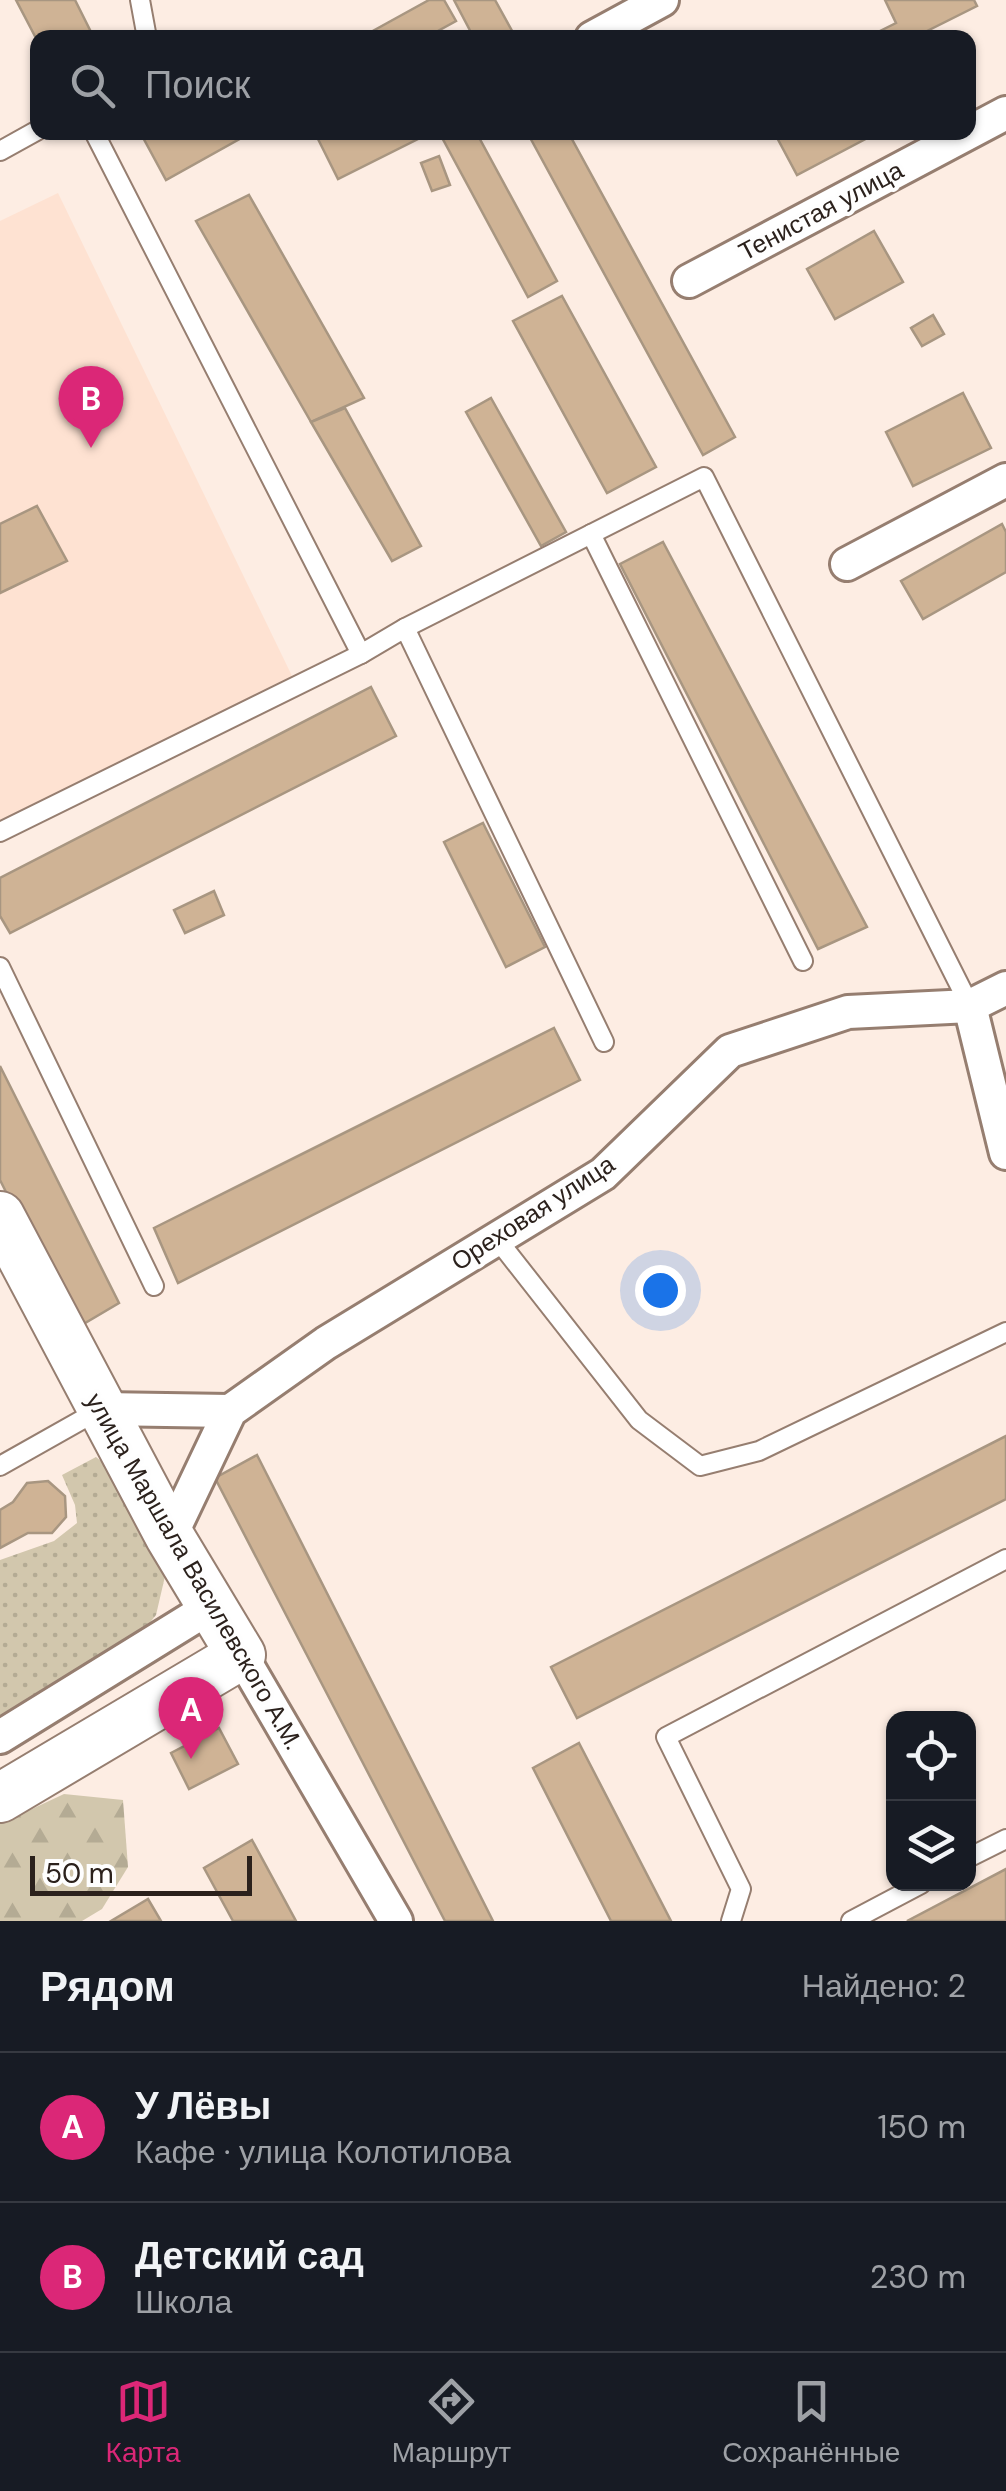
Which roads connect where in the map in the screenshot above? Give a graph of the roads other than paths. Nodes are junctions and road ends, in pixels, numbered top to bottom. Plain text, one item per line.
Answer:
1 (140, 0) edge
2 (662, 0) edge
3 (146, 30) edge
4 (607, 30) edge
5 (1006, 113) edge
6 (976, 129) edge
7 (30, 134) edge
8 (98, 140) edge
9 (955, 140) edge
10 (0, 150) edge
11 (688, 281) dead end
12 (1006, 480) edge
13 (591, 534) junction
14 (847, 564) dead end
15 (405, 628) junction
16 (361, 654) junction
17 (0, 832) edge
18 (803, 961) dead end
19 (0, 967) edge
20 (1006, 988) edge
21 (970, 1006) junction
22 (604, 1042) dead end
23 (1006, 1153) edge
24 (0, 1216) edge
25 (496, 1239) junction
26 (154, 1286) dead end
27 (1006, 1332) edge
28 (102, 1409) junction
29 (230, 1411) junction
30 (0, 1466) edge
31 (170, 1537) junction
32 (1006, 1560) edge
33 (212, 1606) junction
34 (241, 1656) junction
35 (0, 1737) edge
36 (0, 1798) edge
37 (1006, 1838) edge
38 (976, 1854) edge
39 (908, 1891) edge
40 (396, 1921) edge
41 (731, 1921) edge
42 (850, 1921) edge

1 - 3 lane
2 - 4 street
5 - 6 street, Тенистая улица
7 - 10 lane
8 - 16 lane
9 - 11 street, Тенистая улица
12 - 14 street
13 - 15 lane
13 - 18 lane
13 - 21 lane
15 - 16 lane
15 - 22 lane
16 - 17 lane
19 - 26 lane
20 - 21 street, Ореховая улица
21 - 23 street
21 - 25 street, Ореховая улица
24 - 28 main road, улица Маршала Василевского А.М.
25 - 27 lane
25 - 29 street, Ореховая улица
28 - 29 street
28 - 30 lane
28 - 31 main road, улица Маршала Василевского А.М.
29 - 31 street, Ореховая улица
31 - 33 main road, улица Маршала Василевского А.М.
32 - 41 lane
33 - 34 main road, улица Маршала Василевского А.М.
33 - 35 street
34 - 36 main road
34 - 40 street, улица Маршала Василевского А.М.
37 - 38 lane
39 - 42 lane

